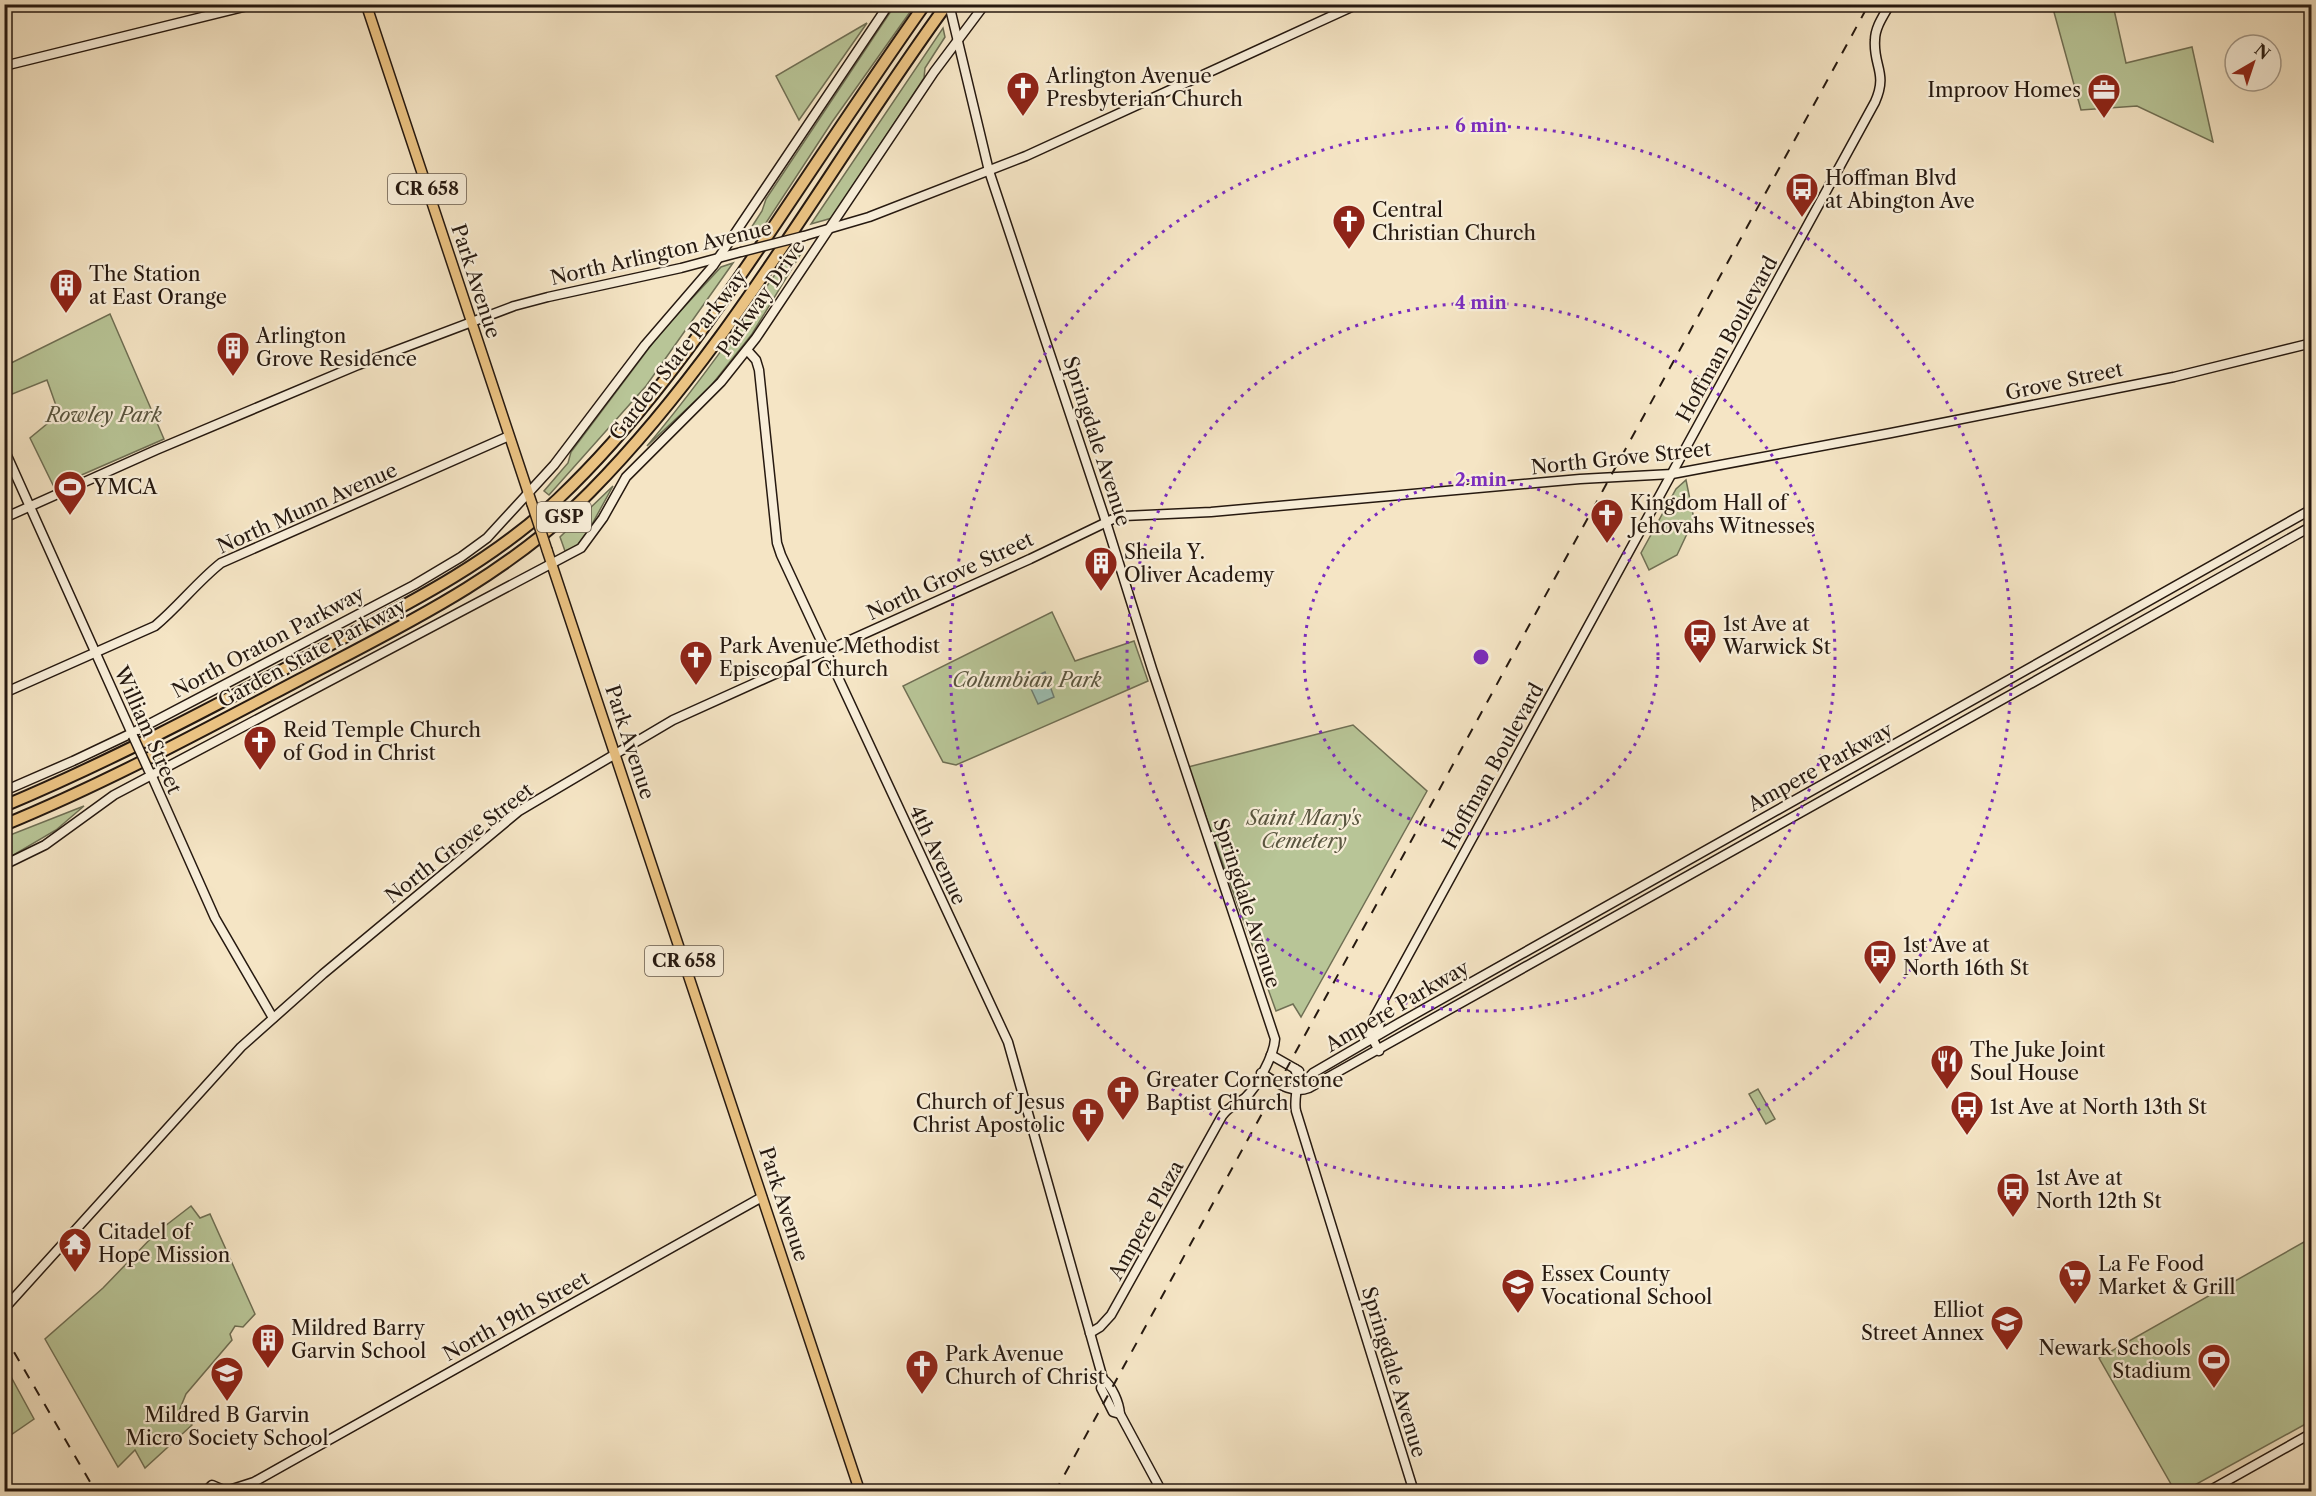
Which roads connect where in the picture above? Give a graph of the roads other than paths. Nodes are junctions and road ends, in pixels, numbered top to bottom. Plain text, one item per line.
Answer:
1 (255, 4) edge
2 (366, 4) edge
3 (889, 4) edge
4 (925, 4) edge
5 (948, 4) edge
6 (986, 4) edge
7 (1358, 4) edge
8 (1890, 4) edge
9 (957, 40) junction
10 (4, 66) edge
11 (989, 171) junction
12 (829, 229) junction
13 (717, 259) junction
14 (470, 322) junction
15 (2312, 343) edge
16 (747, 350) junction
17 (509, 436) junction
18 (1821, 447) joint
19 (4, 449) edge
20 (1672, 474) junction
21 (530, 499) junction
22 (29, 507) junction
23 (2312, 509) edge
24 (4, 518) edge
25 (1106, 522) junction
26 (2312, 526) edge
27 (552, 564) junction
28 (825, 652) junction
29 (95, 653) junction
30 (4, 693) edge
31 (133, 734) junction
32 (615, 754) junction
33 (150, 773) junction
34 (4, 791) edge
35 (4, 806) edge
36 (4, 825) edge
37 (4, 865) edge
38 (273, 1018) junction
39 (1373, 1039) junction
40 (1379, 1051) junction
41 (1270, 1055) junction
42 (1295, 1069) junction
43 (1261, 1073) junction
44 (1313, 1073) junction
45 (1296, 1091) junction
46 (1222, 1116) joint
47 (762, 1197) junction
48 (4, 1309) edge
49 (1090, 1333) junction
50 (2312, 1433) edge
51 (254, 1482) junction
52 (208, 1488) edge
53 (243, 1491) edge
54 (860, 1491) edge
55 (1162, 1491) edge
56 (1414, 1491) edge
57 (2207, 1491) edge

1 - 10 street
2 - 14 main road, Park Avenue / CR 658
3 - 13 street
4 - 35 highway, Garden State Parkway / GSP
5 - 9 street, Springdale Avenue
5 - 36 highway, Garden State Parkway / GSP
6 - 9 street, Parkway Drive
7 - 11 street, North Arlington Avenue
8 - 20 street, Hoffman Boulevard
9 - 11 street, Springdale Avenue
9 - 12 street, Parkway Drive
11 - 12 street, North Arlington Avenue
11 - 25 street, Springdale Avenue
12 - 13 street, North Arlington Avenue, bridge
12 - 16 street, Parkway Drive
13 - 14 street, North Arlington Avenue
13 - 21 street
14 - 17 main road, Park Avenue / CR 658
14 - 22 street, North Arlington Avenue
15 - 18 street, Grove Street
16 - 27 street, Parkway Drive
16 - 28 street, 4th Avenue
17 - 21 main road, Park Avenue / CR 658
17 - 29 street, North Munn Avenue
18 - 20 street, North Grove Street
19 - 22 street, William Street
20 - 25 street, North Grove Street
20 - 39 street, Hoffman Boulevard
21 - 27 main road, Park Avenue / CR 658, bridge
21 - 31 street, North Oraton Parkway
22 - 24 street, North Arlington Avenue
22 - 29 street, William Street
23 - 39 street, Ampere Parkway
25 - 28 street, North Grove Street
25 - 41 street, Springdale Avenue
26 - 40 street, Ampere Parkway
27 - 32 main road, Park Avenue / CR 658
27 - 33 street
28 - 32 street, North Grove Street
28 - 49 street, 4th Avenue
29 - 30 street, North Munn Avenue
29 - 31 street, William Street
31 - 33 street, William Street, bridge
31 - 34 street, North Oraton Parkway
32 - 38 street, North Grove Street
32 - 47 main road, Park Avenue / CR 658
33 - 37 street
33 - 38 street, William Street
38 - 48 street, North Grove Street
39 - 40 street
39 - 44 street, Ampere Parkway
40 - 45 street, Ampere Parkway
41 - 42 street
41 - 43 street, Springdale Avenue
42 - 44 street
42 - 45 street, Springdale Avenue
43 - 45 street
43 - 46 street, Springdale Avenue
44 - 45 street, Ampere Parkway
45 - 56 street, Springdale Avenue
46 - 49 street, Ampere Plaza
47 - 51 street, North 19th Street
47 - 54 main road, Park Avenue / CR 658
49 - 55 street, 4th Avenue
50 - 57 street
51 - 52 street, North 19th Street
51 - 53 street, North 19th Street

